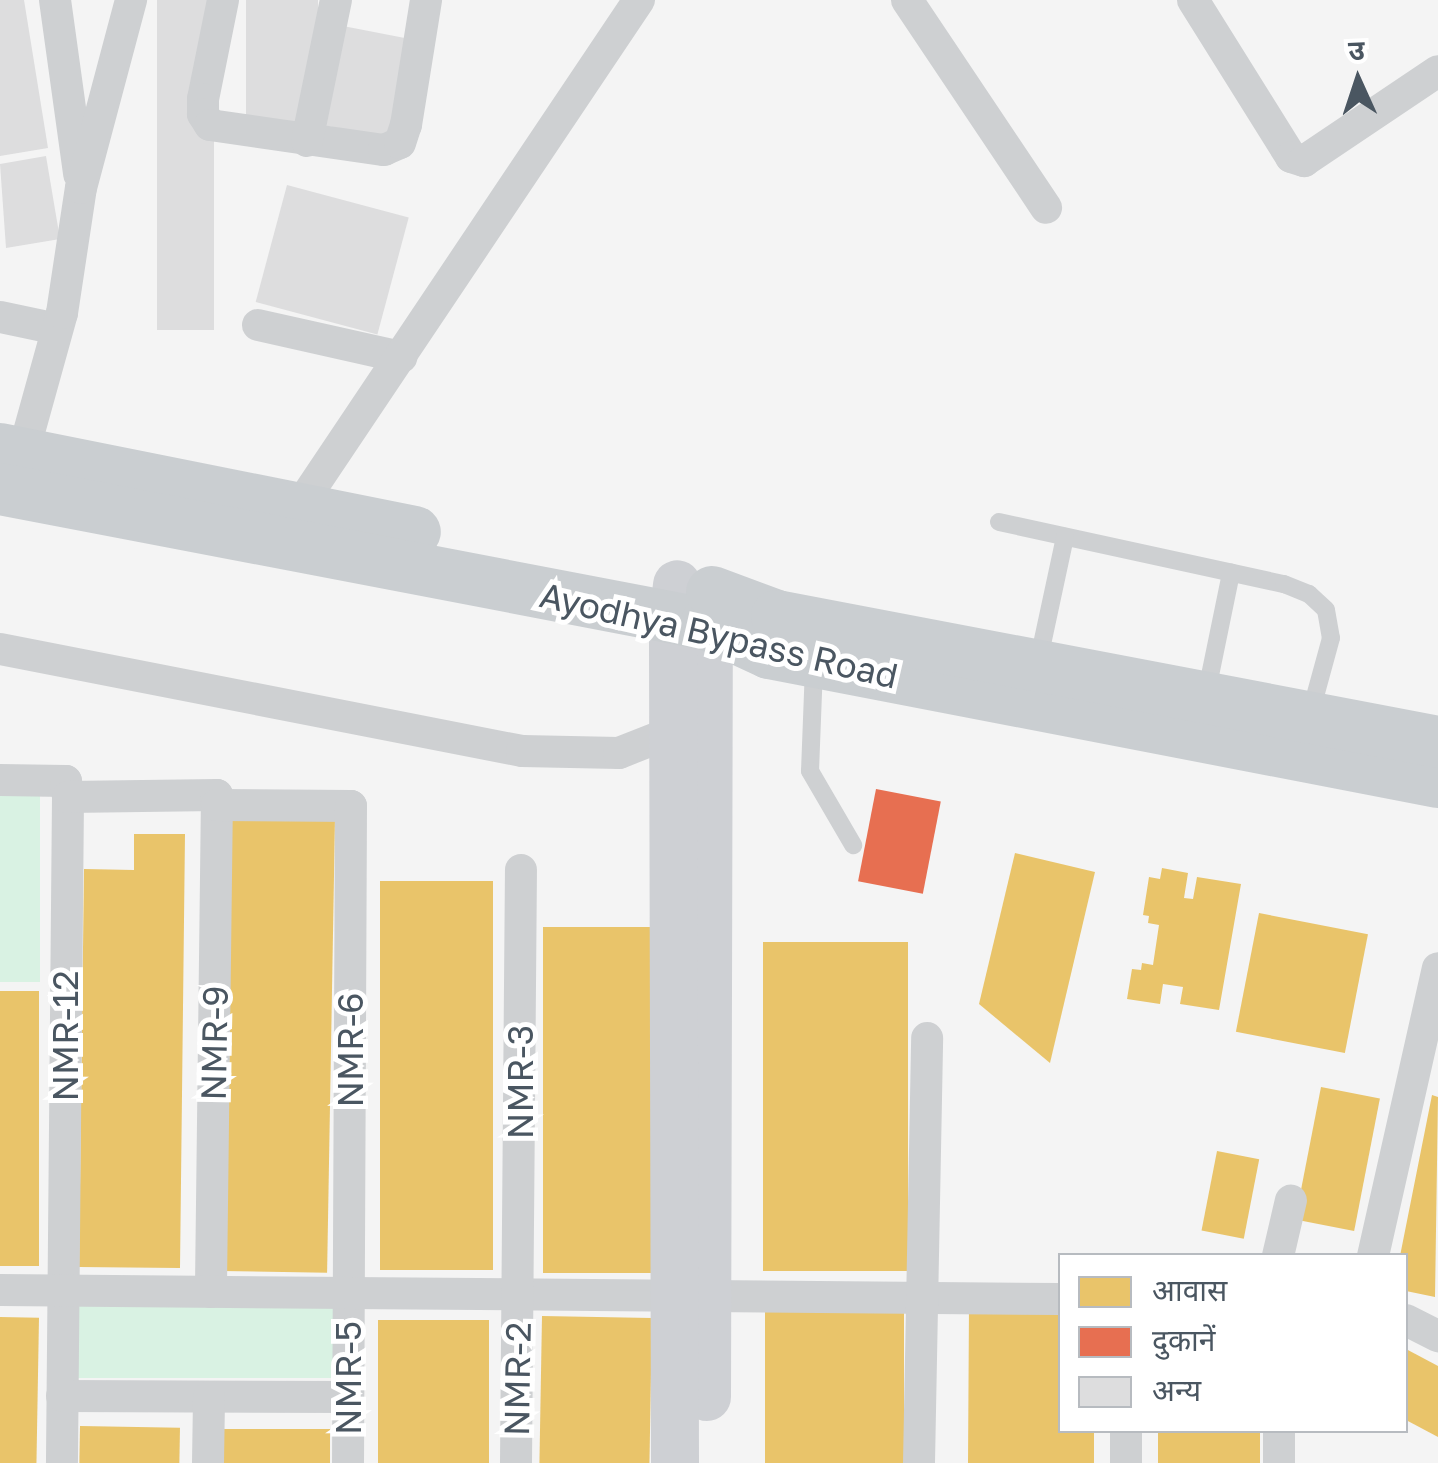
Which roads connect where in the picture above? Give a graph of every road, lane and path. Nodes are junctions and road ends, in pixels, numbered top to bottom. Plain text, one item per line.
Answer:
1 (56, 0) edge
2 (132, 0) edge
3 (223, 0) edge
4 (336, 0) edge
5 (426, 0) edge
6 (639, 0) edge
7 (906, 0) edge
8 (1193, 0) edge
9 (1438, 71) edge
10 (307, 141) junction
11 (81, 188) junction
12 (1046, 208) dead end
13 (0, 317) edge
14 (258, 325) dead end
15 (57, 329) junction
16 (401, 357) junction
17 (9, 471) edge
18 (999, 522) dead end
19 (288, 525) junction
20 (1064, 537) junction
21 (1231, 573) junction
22 (692, 605) junction
23 (0, 649) edge
24 (814, 662) junction
25 (1034, 684) junction
26 (1206, 698) junction
27 (1309, 718) junction
28 (691, 724) junction
29 (1438, 742) edge
30 (0, 780) edge
31 (1438, 782) edge
32 (67, 789) junction
33 (217, 800) junction
34 (853, 845) dead end
35 (521, 870) dead end
36 (1438, 968) edge
37 (927, 1038) dead end
38 (1290, 1200) dead end
39 (1279, 1253) edge
40 (1374, 1253) edge
41 (0, 1290) edge
42 (63, 1291) junction
43 (211, 1292) junction
44 (349, 1293) junction
45 (518, 1294) junction
46 (690, 1296) junction
47 (920, 1299) junction
48 (1058, 1299) edge
49 (1408, 1321) edge
50 (1438, 1336) edge
51 (62, 1396) junction
52 (209, 1397) junction
53 (348, 1398) junction
54 (1126, 1433) edge
55 (1278, 1433) edge
56 (62, 1463) edge
57 (208, 1463) edge
58 (348, 1463) edge
59 (516, 1463) edge
60 (675, 1463) edge
61 (706, 1463) edge
62 (919, 1463) edge
63 (1126, 1463) edge
64 (1281, 1463) edge

1 - 11 street
2 - 11 street
3 - 10 street
4 - 10 street
5 - 10 street
6 - 16 street
7 - 12 street
8 - 9 street
11 - 15 street
13 - 15 street
14 - 16 street
15 - 17 street
16 - 19 street
17 - 19 main road, Ayodhya Bypass Road
18 - 20 lane
19 - 22 main road, Ayodhya Bypass Road
20 - 21 lane
20 - 25 lane
21 - 26 lane
21 - 27 lane
22 - 24 main road, Ayodhya Bypass Road
22 - 25 main road, Ayodhya Bypass Road
22 - 28 street
23 - 28 street
24 - 25 main road, Ayodhya Bypass Road
24 - 34 lane
25 - 26 main road, Ayodhya Bypass Road
25 - 31 main road, Ayodhya Bypass Road
26 - 27 main road, Ayodhya Bypass Road
27 - 29 main road, Ayodhya Bypass Road
28 - 46 street
30 - 32 street
32 - 33 street
32 - 42 street, NMR-12
33 - 43 street, NMR-9
33 - 44 street, NMR-6
35 - 45 street, NMR-3
36 - 40 street
37 - 47 street
38 - 39 street
41 - 42 street
42 - 43 street
42 - 51 street, NMR-12
43 - 44 street
44 - 45 street
44 - 53 street, NMR-5
45 - 46 street
45 - 59 street, NMR-2
46 - 47 street
46 - 60 street
46 - 61 street
47 - 48 street
47 - 62 street
49 - 50 street
51 - 52 street
51 - 56 street, NMR-12
52 - 53 street
52 - 57 street
53 - 58 street, NMR-5
54 - 63 street
55 - 64 street

